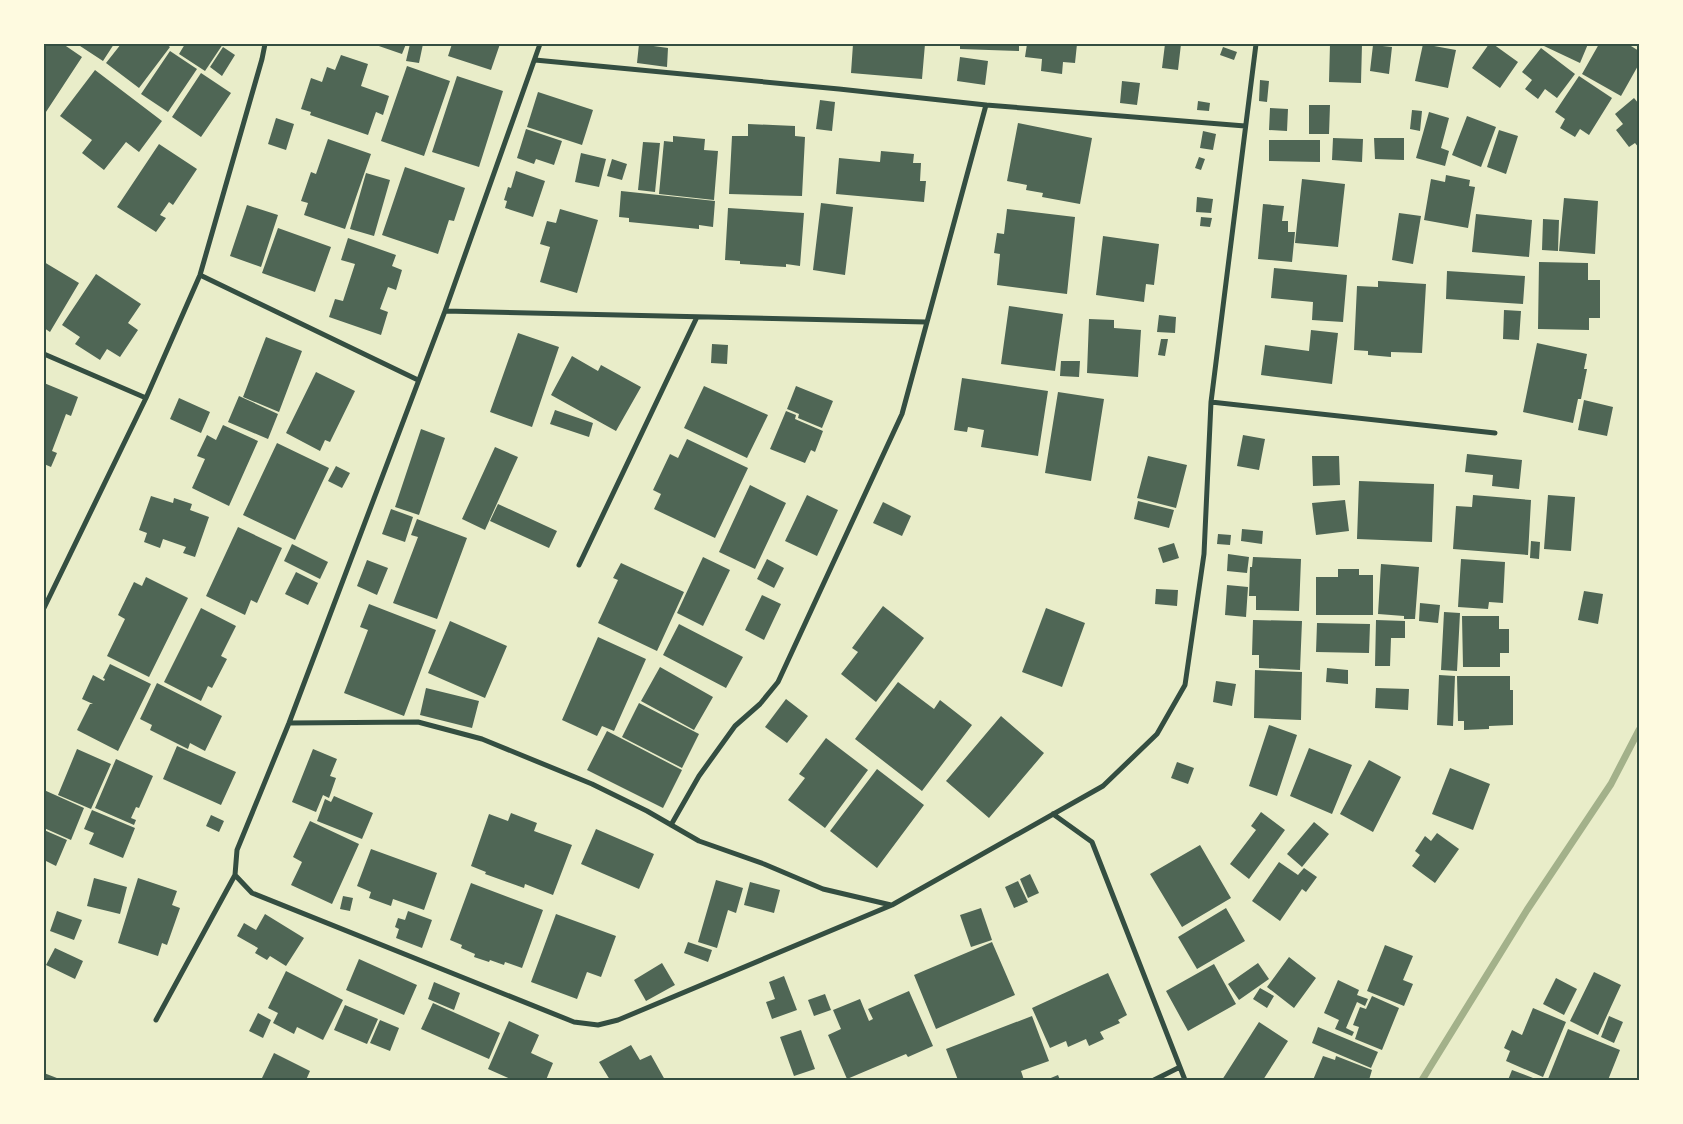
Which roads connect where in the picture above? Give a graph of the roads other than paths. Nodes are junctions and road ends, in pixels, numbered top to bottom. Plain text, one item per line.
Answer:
1 (265, 44) edge
2 (540, 44) edge
3 (1256, 44) edge
4 (535, 60) junction
5 (986, 105) junction
6 (1245, 126) junction
7 (200, 275) junction
8 (445, 311) junction
9 (697, 317) junction
10 (926, 322) junction
11 (44, 354) edge
12 (418, 380) junction
13 (146, 398) junction
14 (1211, 402) junction
15 (1495, 433) dead end
16 (578, 565) dead end
17 (44, 608) edge
18 (288, 723) junction
19 (1053, 814) junction
20 (670, 826) junction
21 (235, 875) junction
22 (892, 905) junction
23 (156, 1020) dead end
24 (1180, 1067) junction
25 (1154, 1080) edge
26 (1185, 1080) edge

1 - 7 street
2 - 4 street
3 - 6 street
4 - 5 street
4 - 8 street
5 - 6 street
5 - 10 street
6 - 14 street
7 - 12 street
7 - 13 street
8 - 9 street
8 - 12 street
9 - 10 street
9 - 16 street
10 - 20 street
11 - 13 street
12 - 18 street
13 - 17 street
14 - 15 street
14 - 19 street
18 - 20 street
18 - 21 street
19 - 22 street
19 - 24 street
20 - 22 street
21 - 22 street
21 - 23 street
24 - 25 street
24 - 26 street

